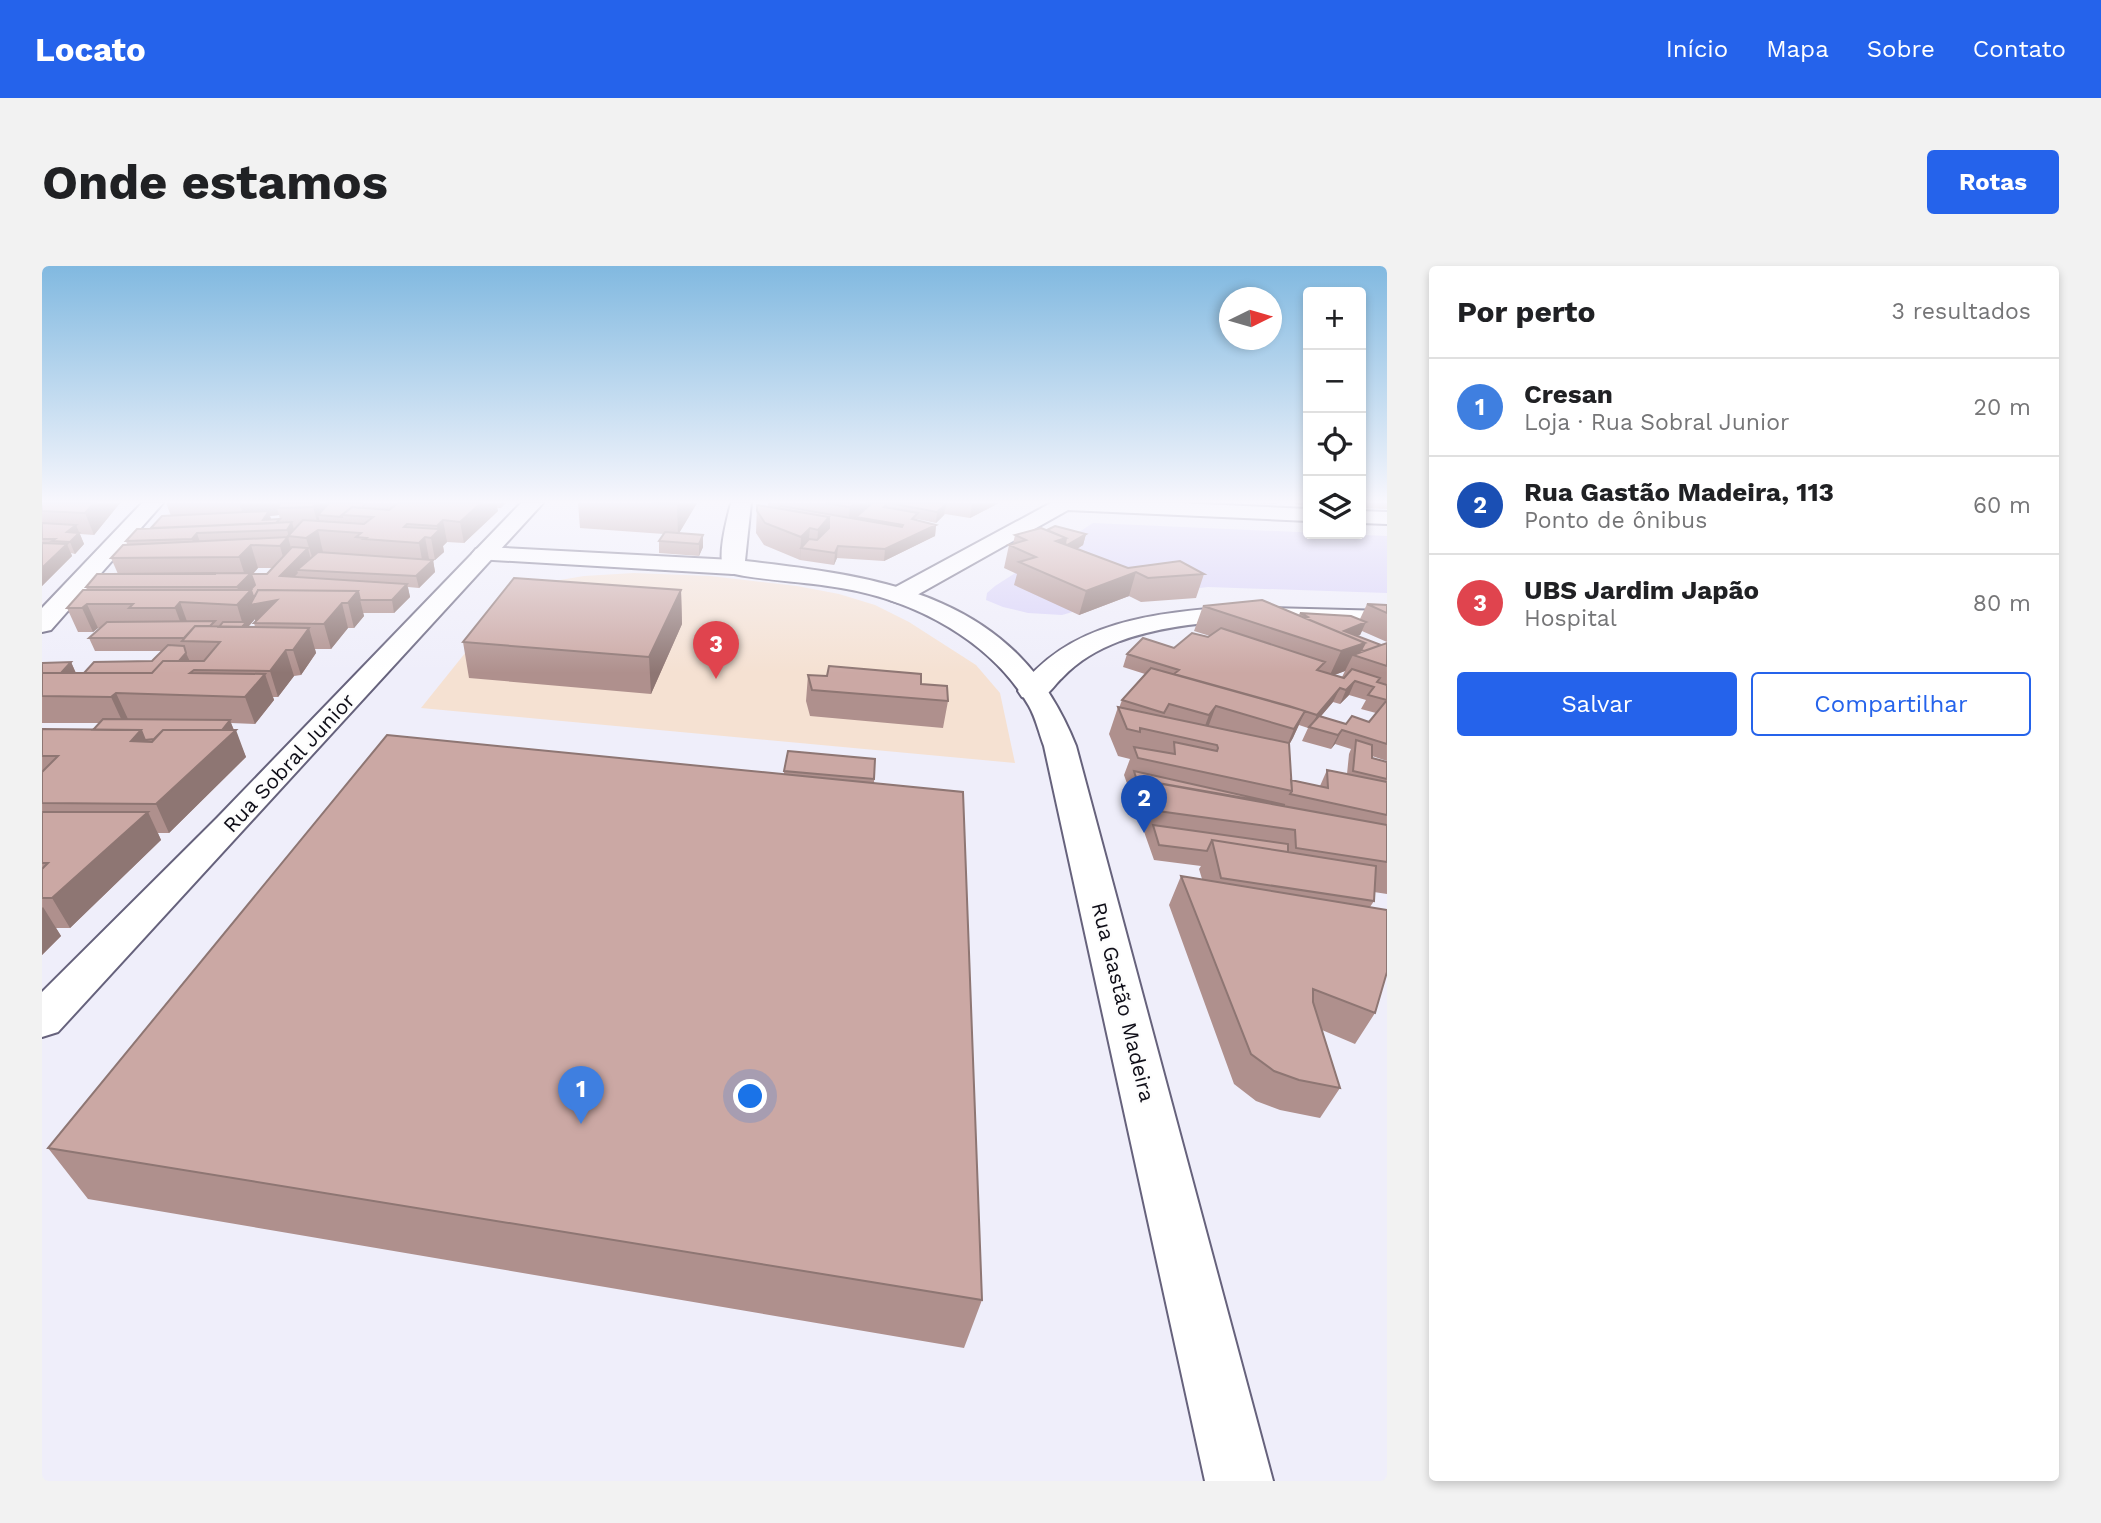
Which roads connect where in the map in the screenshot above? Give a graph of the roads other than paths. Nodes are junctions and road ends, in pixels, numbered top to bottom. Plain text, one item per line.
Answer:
1 (101, 560) edge
2 (479, 560) edge
3 (593, 560) edge
4 (733, 560) edge
5 (963, 560) edge
6 (733, 567) junction
7 (899, 595) junction
8 (1387, 619) edge
9 (42, 624) edge
10 (1034, 691) junction
11 (42, 1020) edge
12 (1239, 1481) edge

1 - 9 street
2 - 11 street, Rua Sobral Junior
3 - 6 street, Rua Gastão Madeira
4 - 6 street
5 - 7 street
6 - 7 street, Rua Gastão Madeira
7 - 10 street, Rua Gastão Madeira
8 - 10 street
10 - 12 street, Rua Gastão Madeira

